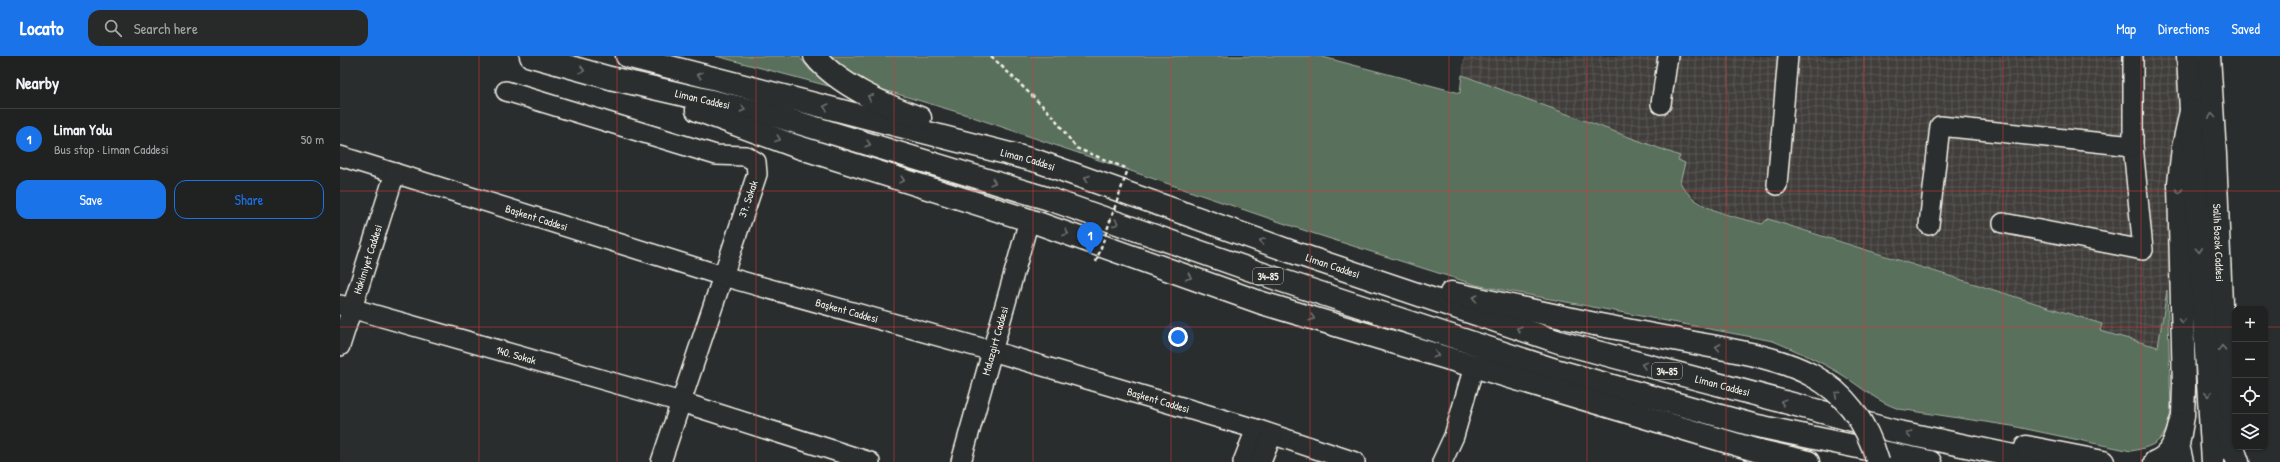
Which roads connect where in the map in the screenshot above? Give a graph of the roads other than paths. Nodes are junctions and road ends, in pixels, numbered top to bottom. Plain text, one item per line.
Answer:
1 (531, 56) edge
2 (628, 56) edge
3 (815, 56) edge
4 (1668, 56) edge
5 (1788, 56) edge
6 (2133, 56) edge
7 (2188, 56) edge
8 (2209, 56) edge
9 (610, 78) junction
10 (506, 90) dead end
11 (1661, 104) dead end
12 (2191, 111) junction
13 (2132, 146) junction
14 (340, 156) edge
15 (1037, 161) junction
16 (395, 173) junction
17 (1777, 185) dead end
18 (1029, 220) junction
19 (2002, 223) dead end
20 (1929, 225) dead end
21 (1298, 254) junction
22 (722, 276) junction
23 (346, 306) edge
24 (340, 346) edge
25 (992, 351) junction
26 (1474, 366) junction
27 (681, 402) junction
28 (2180, 424) junction
29 (2226, 429) junction
30 (1264, 432) junction
31 (1454, 436) junction
32 (1942, 441) junction
33 (1755, 450) junction
34 (661, 462) edge
35 (870, 462) edge
36 (961, 462) edge
37 (1243, 462) edge
38 (1261, 462) edge
39 (1355, 462) edge
40 (1442, 462) edge
41 (1454, 462) edge
42 (1774, 462) edge
43 (1808, 462) edge
44 (1878, 462) edge
45 (1930, 462) edge
46 (2043, 462) edge
47 (2103, 462) edge
48 (2155, 462) edge
49 (2182, 462) edge
50 (2213, 462) edge
51 (2219, 462) edge
52 (2238, 462) edge

1 -> 9 main road, Liman Caddesi
15 -> 2 main road, Liman Caddesi
15 -> 3 main road
4 - 11 street
5 - 17 street
6 - 13 street
7 - 12 main road
29 -> 8 main road, Salih Bozok Caddesi
9 -> 18 main road
9 -> 45 main road, Liman Caddesi / 34-85
10 - 22 street, 37. Sokak
12 -> 28 main road
12 -> 50 main road
13 - 19 street
13 - 20 street
14 - 16 street, Başkent Caddesi
21 -> 15 main road, Liman Caddesi
16 - 22 street, Başkent Caddesi
16 - 23 street, Hakimiyet Caddesi
18 - 25 street, Malazgirt Caddesi
18 -> 26 main road
32 -> 21 main road, Liman Caddesi / 34-85
44 -> 21 main road, bridge
22 - 25 street, Başkent Caddesi
22 - 27 street, 37. Sokak
23 - 24 street, Hakimiyet Caddesi
23 - 27 street, 140. Sokak
25 - 30 street, Başkent Caddesi
25 - 36 street, Malazgirt Caddesi
26 - 31 street
26 - 33 main road
27 - 34 street, 37. Sokak
27 - 35 street, 140. Sokak
28 - 48 main road
28 - 49 main road
29 - 51 main road
29 - 52 main road
30 - 37 street
30 - 38 street
30 - 39 street, Başkent Caddesi
31 - 40 street
31 - 41 street
32 - 46 main road, Liman Caddesi / 34-85
32 - 47 main road
33 - 42 main road
33 - 43 main road

